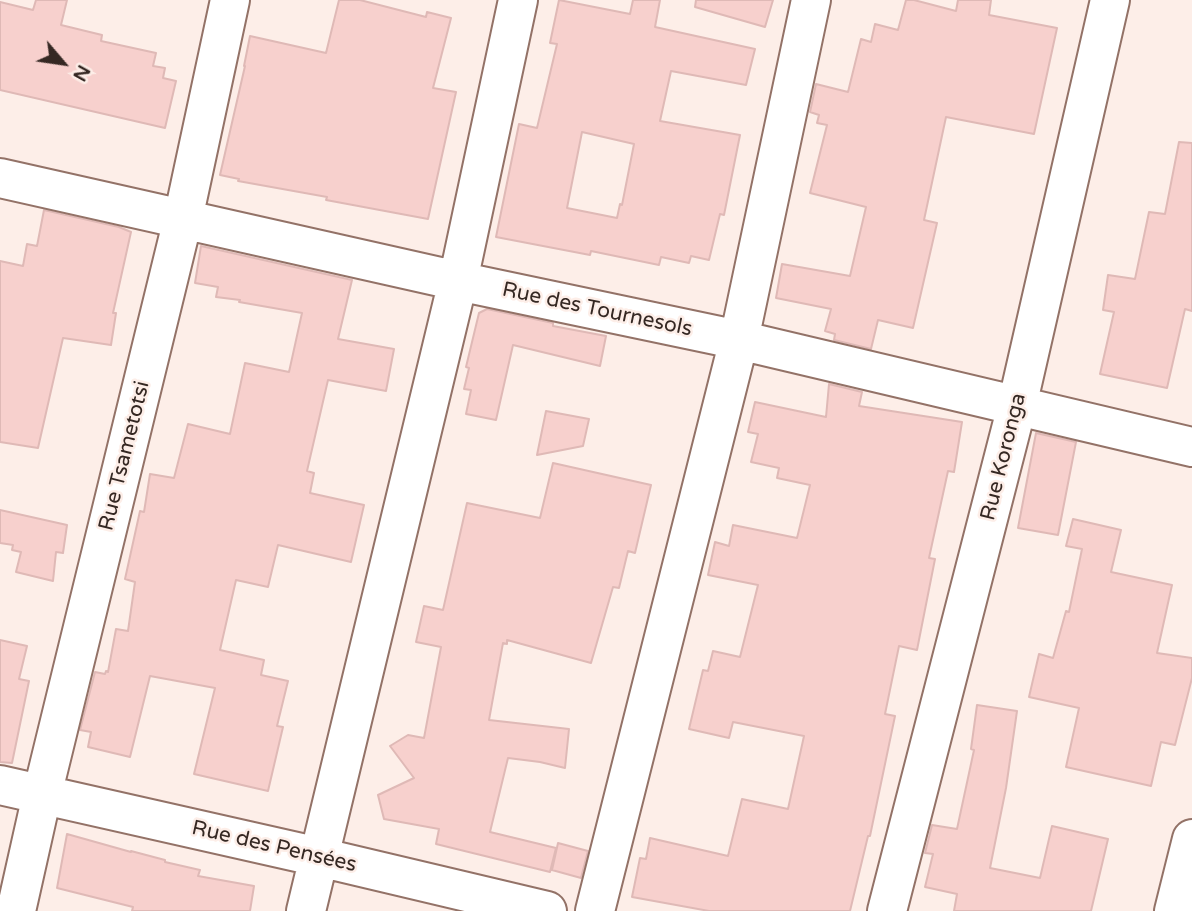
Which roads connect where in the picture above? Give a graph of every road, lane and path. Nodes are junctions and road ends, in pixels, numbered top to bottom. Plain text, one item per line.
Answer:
1 (230, 0) edge
2 (518, 0) edge
3 (811, 0) edge
4 (1110, 0) edge
5 (0, 178) edge
6 (183, 219) junction
7 (458, 281) junction
8 (739, 340) junction
9 (1017, 406) junction
10 (1192, 447) edge
11 (0, 785) edge
12 (42, 795) junction
13 (1192, 839) edge
14 (319, 857) junction
15 (16, 911) edge
16 (306, 911) edge
17 (547, 911) edge
18 (595, 911) edge
19 (887, 911) edge
20 (1174, 911) edge

1 - 6 street, Rue Tsametotsi
2 - 7 street
3 - 8 street
4 - 9 street, Rue Koronga
5 - 6 street, Rue des Tournesols
6 - 7 street, Rue des Tournesols
6 - 12 street, Rue Tsametotsi
7 - 8 street, Rue des Tournesols
7 - 14 street
8 - 9 street, Rue des Tournesols
8 - 18 street
9 - 10 street, Rue des Tournesols
9 - 19 street, Rue Koronga
11 - 12 street, Rue des Pensées
12 - 14 street, Rue des Pensées
12 - 15 street, Rue Tsametotsi
13 - 20 street
14 - 16 street
14 - 17 street, Rue des Pensées

